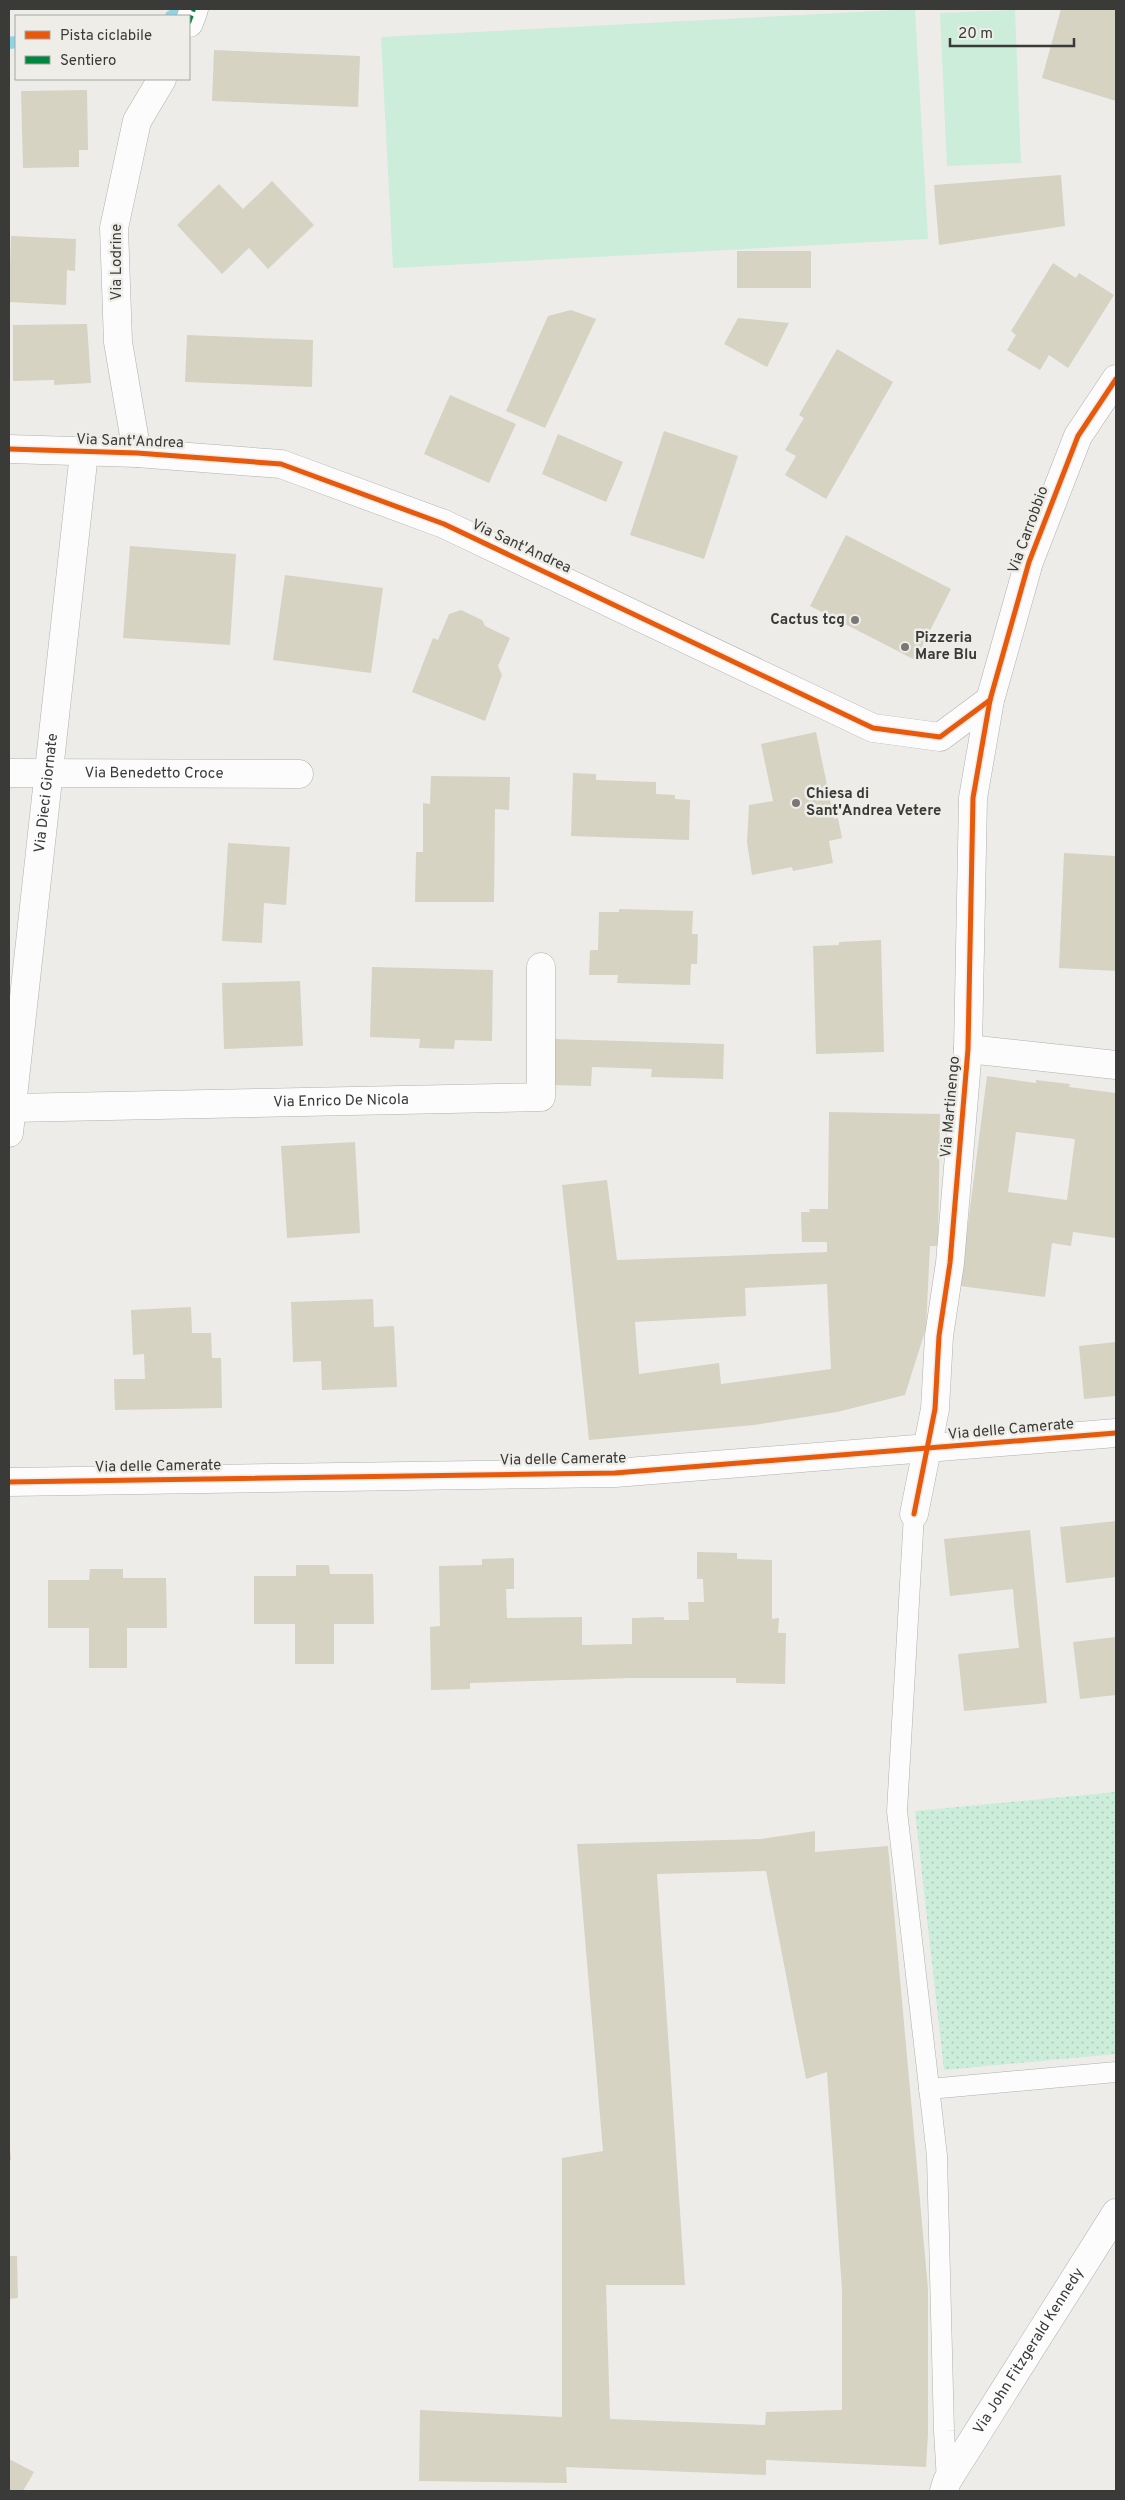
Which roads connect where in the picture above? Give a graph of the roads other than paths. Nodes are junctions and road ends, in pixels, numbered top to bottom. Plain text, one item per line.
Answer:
1 (161, 80) edge
2 (1116, 379) edge
3 (9, 449) edge
4 (84, 453) junction
5 (137, 453) junction
6 (990, 700) junction
7 (9, 773) edge
8 (49, 773) junction
9 (299, 774) dead end
10 (542, 966) dead end
11 (968, 1049) junction
12 (1116, 1065) edge
13 (10, 1121) edge
14 (1116, 1433) edge
15 (928, 1450) junction
16 (9, 1482) edge
17 (914, 1514) joint
18 (1116, 2072) edge
19 (929, 2089) junction
20 (1116, 2214) edge
21 (946, 2486) edge

1 - 5 street, Via Lodrine
2 - 6 street, Via Carrobbio
3 - 4 street, Via Sant'Andrea
4 - 5 street, Via Sant'Andrea
4 - 8 street, Via Dieci Giornate
5 - 6 street, Via Sant'Andrea
6 - 11 street, Via Martinengo
7 - 8 street, Via Benedetto Croce
8 - 9 street, Via Benedetto Croce
8 - 13 street, Via Dieci Giornate
10 - 13 street, Via Enrico De Nicola
11 - 12 street, Via Martinengo
11 - 15 street, Via Martinengo
14 - 15 street, Via delle Camerate
15 - 16 street, Via delle Camerate
15 - 17 street, Via Martinengo
17 - 19 lane
18 - 19 lane
19 - 21 lane
20 - 21 street, Via John Fitzgerald Kennedy

